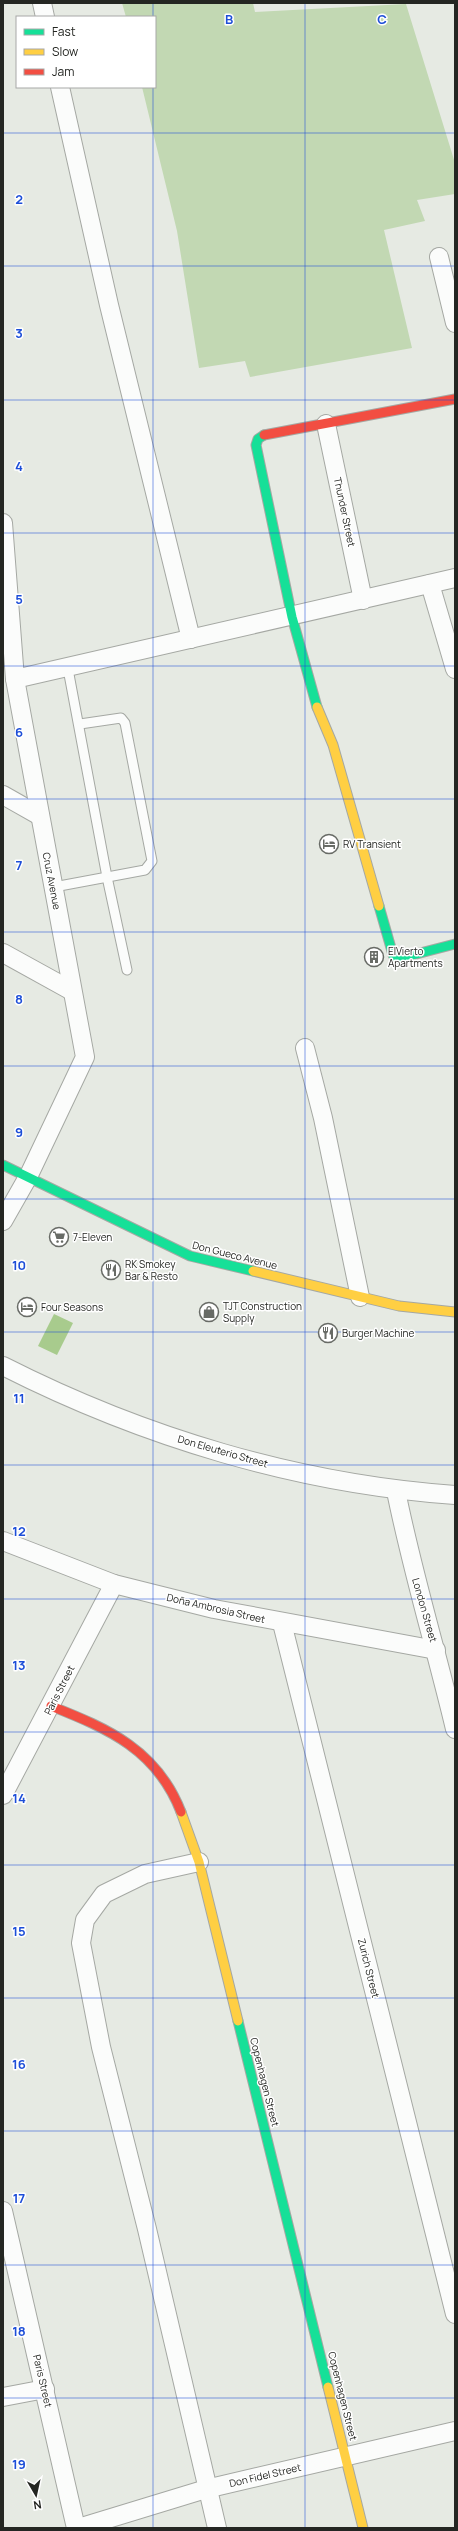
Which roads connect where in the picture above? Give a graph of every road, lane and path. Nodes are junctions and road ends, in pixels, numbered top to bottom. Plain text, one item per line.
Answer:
1 (42, 3) edge
2 (45, 16) edge
3 (60, 88) edge
4 (439, 257) dead end
5 (455, 323) edge
6 (455, 399) edge
7 (326, 424) junction
8 (3, 523) edge
9 (455, 578) edge
10 (430, 584) junction
11 (363, 600) junction
12 (292, 617) junction
13 (191, 639) junction
14 (68, 669) junction
15 (455, 669) edge
16 (15, 679) junction
17 (80, 724) junction
18 (3, 795) edge
19 (40, 816) junction
20 (107, 878) junction
21 (54, 887) junction
22 (455, 944) edge
23 (3, 953) edge
24 (127, 970) dead end
25 (72, 990) junction
26 (305, 1048) dead end
27 (3, 1165) edge
28 (28, 1177) junction
29 (3, 1221) edge
30 (360, 1297) junction
31 (455, 1312) edge
32 (3, 1366) edge
33 (396, 1491) junction
34 (455, 1495) edge
35 (3, 1541) edge
36 (114, 1584) junction
37 (282, 1623) junction
38 (436, 1650) junction
39 (51, 1706) junction
40 (455, 1729) edge
41 (3, 1796) edge
42 (199, 1862) junction
43 (3, 2211) edge
44 (9, 2268) edge
45 (455, 2314) edge
46 (45, 2389) junction
47 (3, 2397) edge
48 (455, 2431) edge
49 (346, 2456) junction
50 (206, 2489) junction
51 (77, 2528) edge
52 (216, 2528) edge
53 (363, 2528) edge

1 - 2 street
3 - 13 street
4 - 5 street
6 - 7 street
7 - 11 street, Thunder Street
7 - 12 street
8 - 16 street, Cruz Avenue
9 - 10 street
10 - 11 street
10 - 15 street
11 - 12 street
12 - 13 street
12 - 22 street
13 - 14 street
14 - 16 street
14 - 17 lane
16 - 19 street, Cruz Avenue
17 - 20 lane
17 - 20 lane
18 - 19 street
19 - 21 street, Cruz Avenue
20 - 21 lane
20 - 24 lane
21 - 25 street, Cruz Avenue
23 - 25 street
25 - 28 street, Cruz Avenue
26 - 30 street
27 - 28 street, Don Gueco Avenue
28 - 29 street, Cruz Avenue
28 - 30 street, Don Gueco Avenue
30 - 31 street, Don Gueco Avenue
32 - 33 street, Don Eleuterio Street
33 - 34 street, Don Eleuterio Street
33 - 38 street, London Street
35 - 36 street, Doña Ambrosia Street
36 - 37 street, Doña Ambrosia Street
36 - 39 street, Paris Street
37 - 38 street, Doña Ambrosia Street
37 - 45 street, Zurich Street
38 - 40 street, London Street
39 - 41 street, Paris Street
39 - 42 street, Copenhagen Street
42 - 49 street, Copenhagen Street
42 - 50 street
43 - 44 street, Paris Street
44 - 46 street, Paris Street
46 - 47 street
46 - 51 street, Paris Street
48 - 49 street, Don Fidel Street
49 - 50 street, Don Fidel Street
49 - 53 street, Copenhagen Street
50 - 51 street, Don Fidel Street
50 - 52 street

